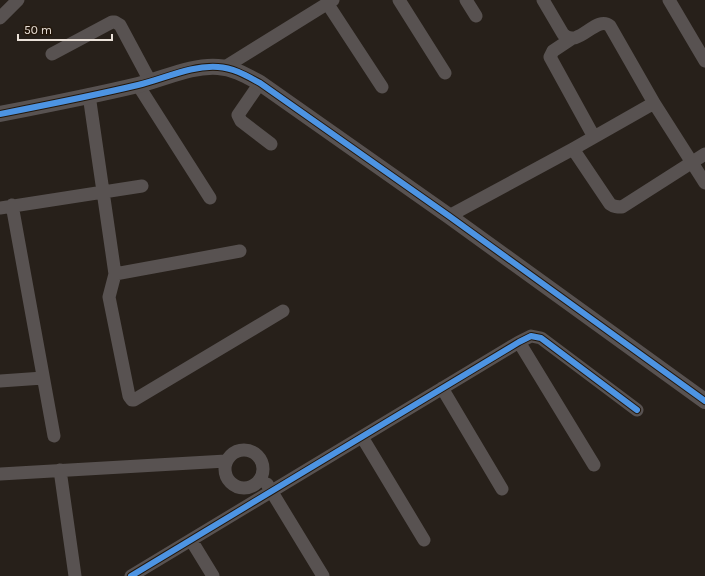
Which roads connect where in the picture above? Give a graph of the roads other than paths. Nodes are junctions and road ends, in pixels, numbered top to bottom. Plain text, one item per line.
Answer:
1 (399, 0) edge
2 (466, 0) edge
3 (543, 0) edge
4 (669, 0) edge
5 (15, 2) edge
6 (330, 2) edge
7 (476, 16) dead end
8 (0, 18) edge
9 (571, 39) junction
10 (52, 54) dead end
11 (705, 61) edge
12 (225, 68) junction
13 (445, 72) dead end
14 (144, 83) junction
15 (260, 83) junction
16 (382, 87) dead end
17 (89, 96) junction
18 (654, 103) junction
19 (0, 114) edge
20 (594, 137) junction
21 (270, 144) dead end
22 (573, 149) junction
23 (705, 154) edge
24 (692, 162) junction
25 (705, 183) edge
26 (142, 186) dead end
27 (102, 191) junction
28 (210, 198) dead end
29 (6, 206) edge
30 (449, 216) junction
31 (240, 251) dead end
32 (115, 274) junction
33 (283, 311) dead end
34 (519, 342) junction
35 (43, 378) junction
36 (0, 381) edge
37 (442, 388) junction
38 (705, 401) edge
39 (637, 410) dead end
40 (54, 436) dead end
41 (362, 437) junction
42 (226, 461) junction
43 (594, 465) dead end
44 (60, 470) junction
45 (0, 474) edge
46 (262, 475) junction
47 (502, 489) dead end
48 (272, 491) junction
49 (191, 540) junction
50 (424, 540) dead end
51 (75, 576) edge
52 (131, 576) edge
53 (213, 576) edge
54 (323, 576) edge

1 - 13 street
2 - 7 street
3 - 9 street
4 - 11 street
5 - 8 street
6 - 12 street
6 - 16 street
9 - 18 street
9 - 20 street
10 - 14 street
12 - 14 street
12 - 15 street
14 - 17 street
14 - 28 street
15 - 21 street
15 - 30 street
17 - 19 street
17 - 27 street
18 - 20 street
18 - 24 street
20 - 22 street
22 - 24 street
22 - 30 street
23 - 24 street
24 - 25 street
26 - 27 street
27 - 29 street
27 - 32 street
29 - 35 street
30 - 38 street
31 - 32 street
32 - 33 street
34 - 37 street
34 - 39 street
34 - 43 street
35 - 36 street
35 - 40 street
37 - 41 street
37 - 47 street
41 - 48 street
41 - 50 street
42 - 44 street
42 - 46 street
42 - 46 street
44 - 45 street
44 - 51 street
46 - 48 street
48 - 49 street
48 - 54 street
49 - 52 street
49 - 53 street

